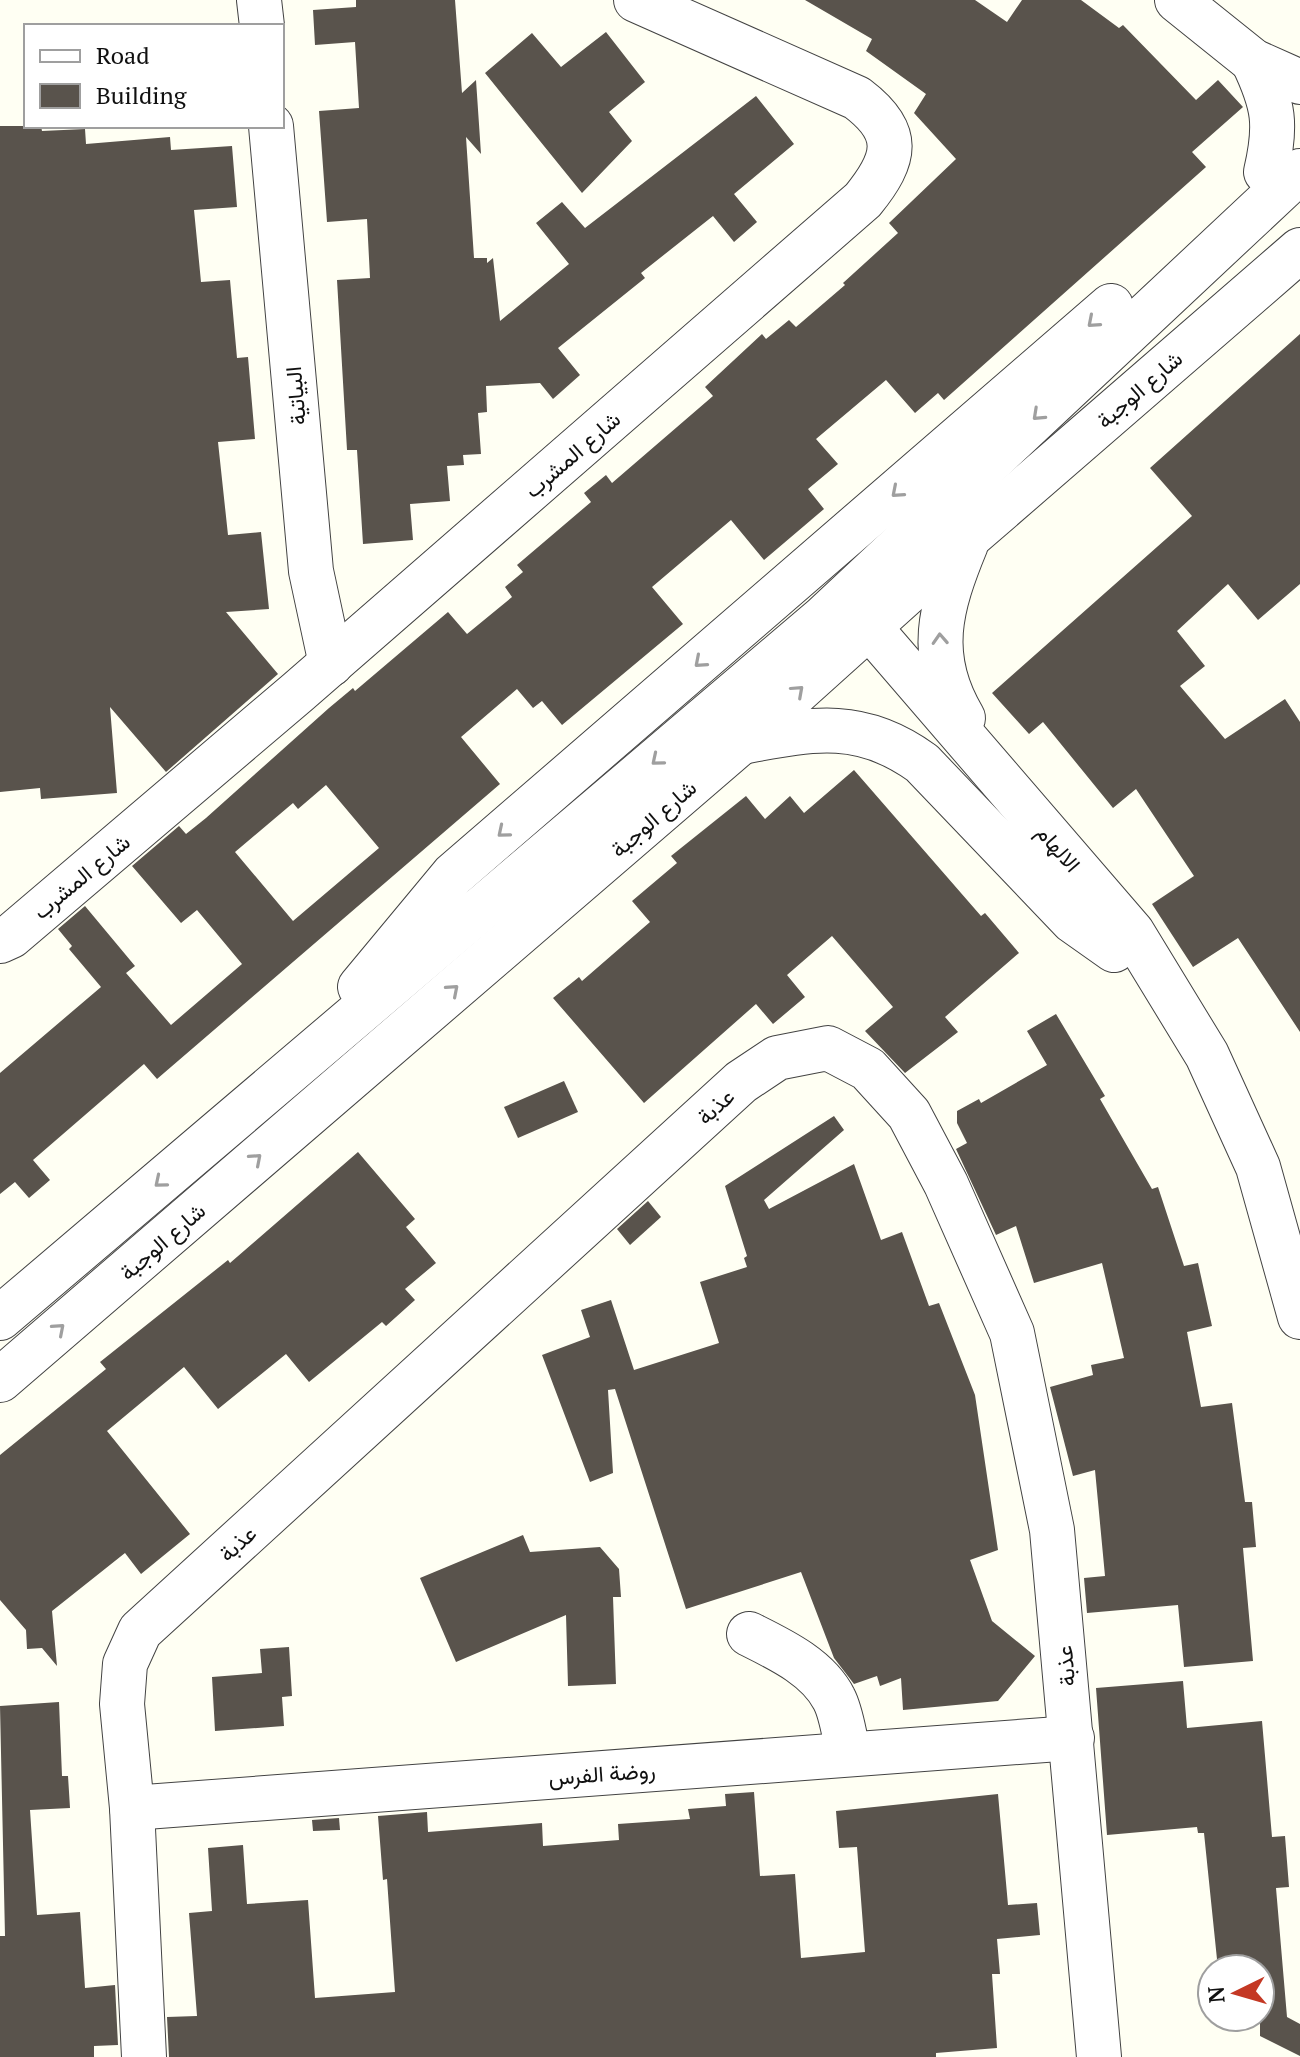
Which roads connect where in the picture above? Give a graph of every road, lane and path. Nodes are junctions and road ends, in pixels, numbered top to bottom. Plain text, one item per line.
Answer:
1 (259, 0) edge
2 (636, 0) edge
3 (1177, 0) edge
4 (262, 24) edge
5 (1253, 61) junction
6 (1300, 82) edge
7 (271, 128) edge
8 (1300, 142) edge
9 (1283, 172) edge
10 (1300, 250) edge
11 (969, 537) junction
12 (846, 622) junction
13 (331, 664) junction
14 (741, 742) junction
15 (0, 941) edge
16 (1123, 941) junction
17 (309, 1055) junction
18 (1300, 1317) edge
19 (0, 1318) edge
20 (0, 1380) edge
21 (749, 1634) dead end
22 (1072, 1738) junction
23 (849, 1754) junction
24 (132, 1808) junction
25 (144, 2057) edge
26 (1099, 2057) edge

1 - 4 street
2 - 13 street, شارع المشرب
3 - 5 street
5 - 6 street
5 - 9 street
7 - 13 street, البياتية
8 - 9 street, شارع الوجبة
9 -> 12 street, شارع الوجبة
9 -> 17 street, شارع الوجبة
10 - 11 street, شارع الوجبة
11 - 12 street, شارع الوجبة
16 -> 11 street
14 -> 12 street, شارع الوجبة
12 - 16 street, الالهام
12 -> 17 street, شارع الوجبة
13 - 15 street, شارع المشرب
14 - 16 street
20 -> 14 street, شارع الوجبة
16 - 18 street, الالهام
17 -> 19 street, شارع الوجبة
21 - 23 street
22 - 23 street, روضة الفرس
22 - 24 street, عذبة
22 - 26 street, عذبة
23 - 24 street, روضة الفرس
24 - 25 street, عذبة

